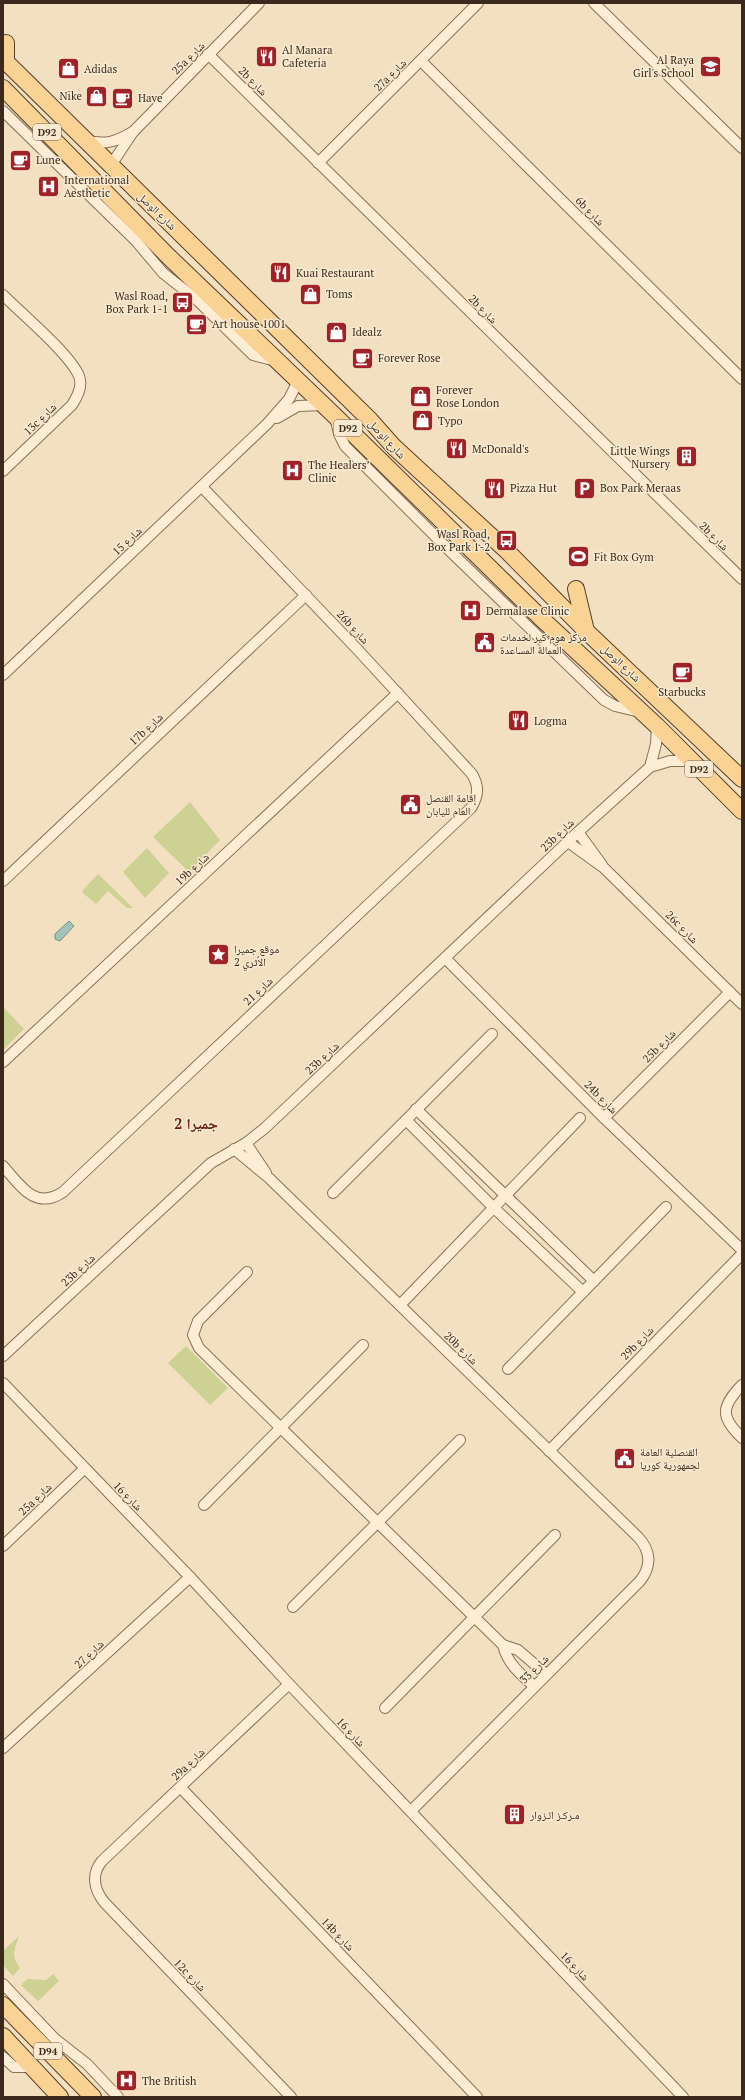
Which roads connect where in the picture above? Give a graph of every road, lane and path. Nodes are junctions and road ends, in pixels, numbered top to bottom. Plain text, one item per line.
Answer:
1 (260, 3) edge
2 (478, 3) edge
3 (594, 3) edge
4 (6, 43) dead end
5 (208, 54) junction
6 (4, 61) edge
7 (421, 61) junction
8 (4, 89) edge
9 (3, 111) edge
10 (134, 131) junction
11 (84, 139) junction
12 (742, 148) edge
13 (318, 163) junction
14 (111, 166) junction
15 (3, 295) edge
16 (279, 362) junction
17 (742, 379) edge
18 (298, 381) junction
19 (330, 411) junction
20 (267, 424) junction
21 (394, 447) junction
22 (3, 471) edge
23 (202, 487) junction
24 (742, 579) edge
25 (576, 589) dead end
26 (306, 595) junction
27 (586, 631) junction
28 (3, 675) edge
29 (398, 693) junction
30 (657, 726) junction
31 (713, 754) junction
32 (691, 761) junction
33 (742, 763) edge
34 (650, 767) junction
35 (742, 779) edge
36 (478, 789) joint
37 (742, 811) edge
38 (578, 832) junction
39 (568, 842) junction
40 (604, 868) junction
41 (3, 881) edge
42 (445, 958) junction
43 (730, 992) junction
44 (742, 1004) edge
45 (492, 1034) dead end
46 (3, 1062) edge
47 (416, 1109) junction
48 (580, 1118) dead end
49 (604, 1118) junction
50 (406, 1120) junction
51 (246, 1143) junction
52 (234, 1149) junction
53 (3, 1166) edge
54 (267, 1176) junction
55 (333, 1193) dead end
56 (504, 1196) junction
57 (493, 1207) junction
58 (666, 1207) dead end
59 (742, 1250) edge
60 (742, 1254) edge
61 (247, 1272) dead end
62 (594, 1281) junction
63 (583, 1292) junction
64 (400, 1305) junction
65 (363, 1345) dead end
66 (3, 1356) edge
67 (508, 1369) dead end
68 (3, 1383) edge
69 (742, 1385) edge
70 (280, 1427) junction
71 (742, 1438) edge
72 (460, 1440) dead end
73 (550, 1450) junction
74 (84, 1469) junction
75 (204, 1505) dead end
76 (377, 1523) junction
77 (555, 1535) dead end
78 (638, 1537) joint
79 (3, 1546) edge
80 (190, 1576) junction
81 (293, 1607) dead end
82 (474, 1618) junction
83 (503, 1645) junction
84 (546, 1674) junction
85 (289, 1684) junction
86 (534, 1686) junction
87 (385, 1708) dead end
88 (3, 1748) edge
89 (181, 1788) junction
90 (411, 1811) junction
91 (102, 1861) joint
92 (3, 1984) edge
93 (3, 2005) edge
94 (3, 2036) edge
95 (3, 2057) edge
96 (33, 2067) junction
97 (60, 2097) edge
98 (93, 2097) edge
99 (118, 2097) edge
100 (291, 2097) edge
101 (477, 2097) edge
102 (683, 2097) edge

1 - 5 street, 25a شارع
2 - 7 street, 27a شارع
3 - 12 street
4 - 6 main road
5 - 10 street, 25a شارع
5 - 13 street, 2b شارع
6 - 11 main road, شارع الوصل / D92
7 - 13 street, 27a شارع
7 - 17 street, 6b شارع
8 - 14 main road
8 - 16 main road, شارع الوصل / D92
9 - 16 street, شارع الوصل
10 - 11 street, 25a شارع
10 - 14 street, 25a شارع
11 - 14 main road, شارع الوصل / D92
13 - 24 street, 2b شارع
14 - 21 main road, شارع الوصل / D92
15 - 22 street, 13c شارع
16 - 18 main road, شارع الوصل / D92
18 - 19 main road, شارع الوصل / D92
18 - 20 street, شارع 15
18 - 21 main road
19 - 20 street, شارع 15
19 - 30 main road, شارع الوصل / D92
20 - 23 street, شارع 15
21 - 27 main road, شارع الوصل / D92
23 - 26 street, 26b شارع
23 - 28 street, شارع 15
25 - 27 main road
26 - 29 street, 26b شارع
26 - 41 street, 17b شارع
27 - 31 main road, شارع الوصل / D92
29 - 36 street, 26b شارع
29 - 46 street, 19b شارع
30 - 32 main road, شارع الوصل / D92
30 - 34 street
31 - 33 main road
31 - 35 main road, شارع الوصل / D92
32 - 34 street, 23b شارع
32 - 37 main road, شارع الوصل / D92
34 - 38 street, 23b شارع
36 - 53 street, شارع 21
38 - 39 street, 23b شارع
38 - 40 street, 26c شارع
39 - 40 street, 26c شارع
39 - 42 street, 23b شارع
40 - 43 street, 26c شارع
42 - 49 street, 24b شارع
42 - 51 street, 23b شارع
43 - 44 street, 26c شارع
43 - 49 street, 25b شارع
45 - 47 street
47 - 50 street
47 - 56 street
48 - 56 street
49 - 59 street, 24b شارع
50 - 55 street
50 - 57 street
51 - 52 street, 23b شارع
51 - 54 street, 20b شارع
52 - 54 street, 20b شارع
52 - 66 street, 23b شارع
54 - 64 street, 20b شارع
56 - 57 street
56 - 62 street
57 - 63 street
57 - 64 street
58 - 62 street
60 - 73 street, 29b شارع
61 - 70 street
62 - 63 street
63 - 67 street
64 - 73 street, 20b شارع
65 - 70 street
68 - 74 street, شارع 16
69 - 71 street
70 - 75 street
70 - 76 street
72 - 76 street
73 - 78 street, 20b شارع
74 - 79 street, 25a شارع
74 - 80 street, شارع 16
76 - 81 street
76 - 82 street
77 - 82 street
78 - 84 street, شارع 33
80 - 85 street, شارع 16
80 - 88 street, شارع 27
82 - 83 street
82 - 87 street
83 - 84 street
83 - 86 street
84 - 86 street, شارع 33
85 - 89 street, 29a شارع
85 - 90 street, شارع 16
86 - 90 street, شارع 33
89 - 91 street, 29a شارع
89 - 101 street, 14b شارع
90 - 102 street, شارع 16
91 - 100 street, 12c شارع
92 - 99 street
93 - 98 main road, D94
94 - 96 main road, D94
95 - 96 street
96 - 97 main road, D94

